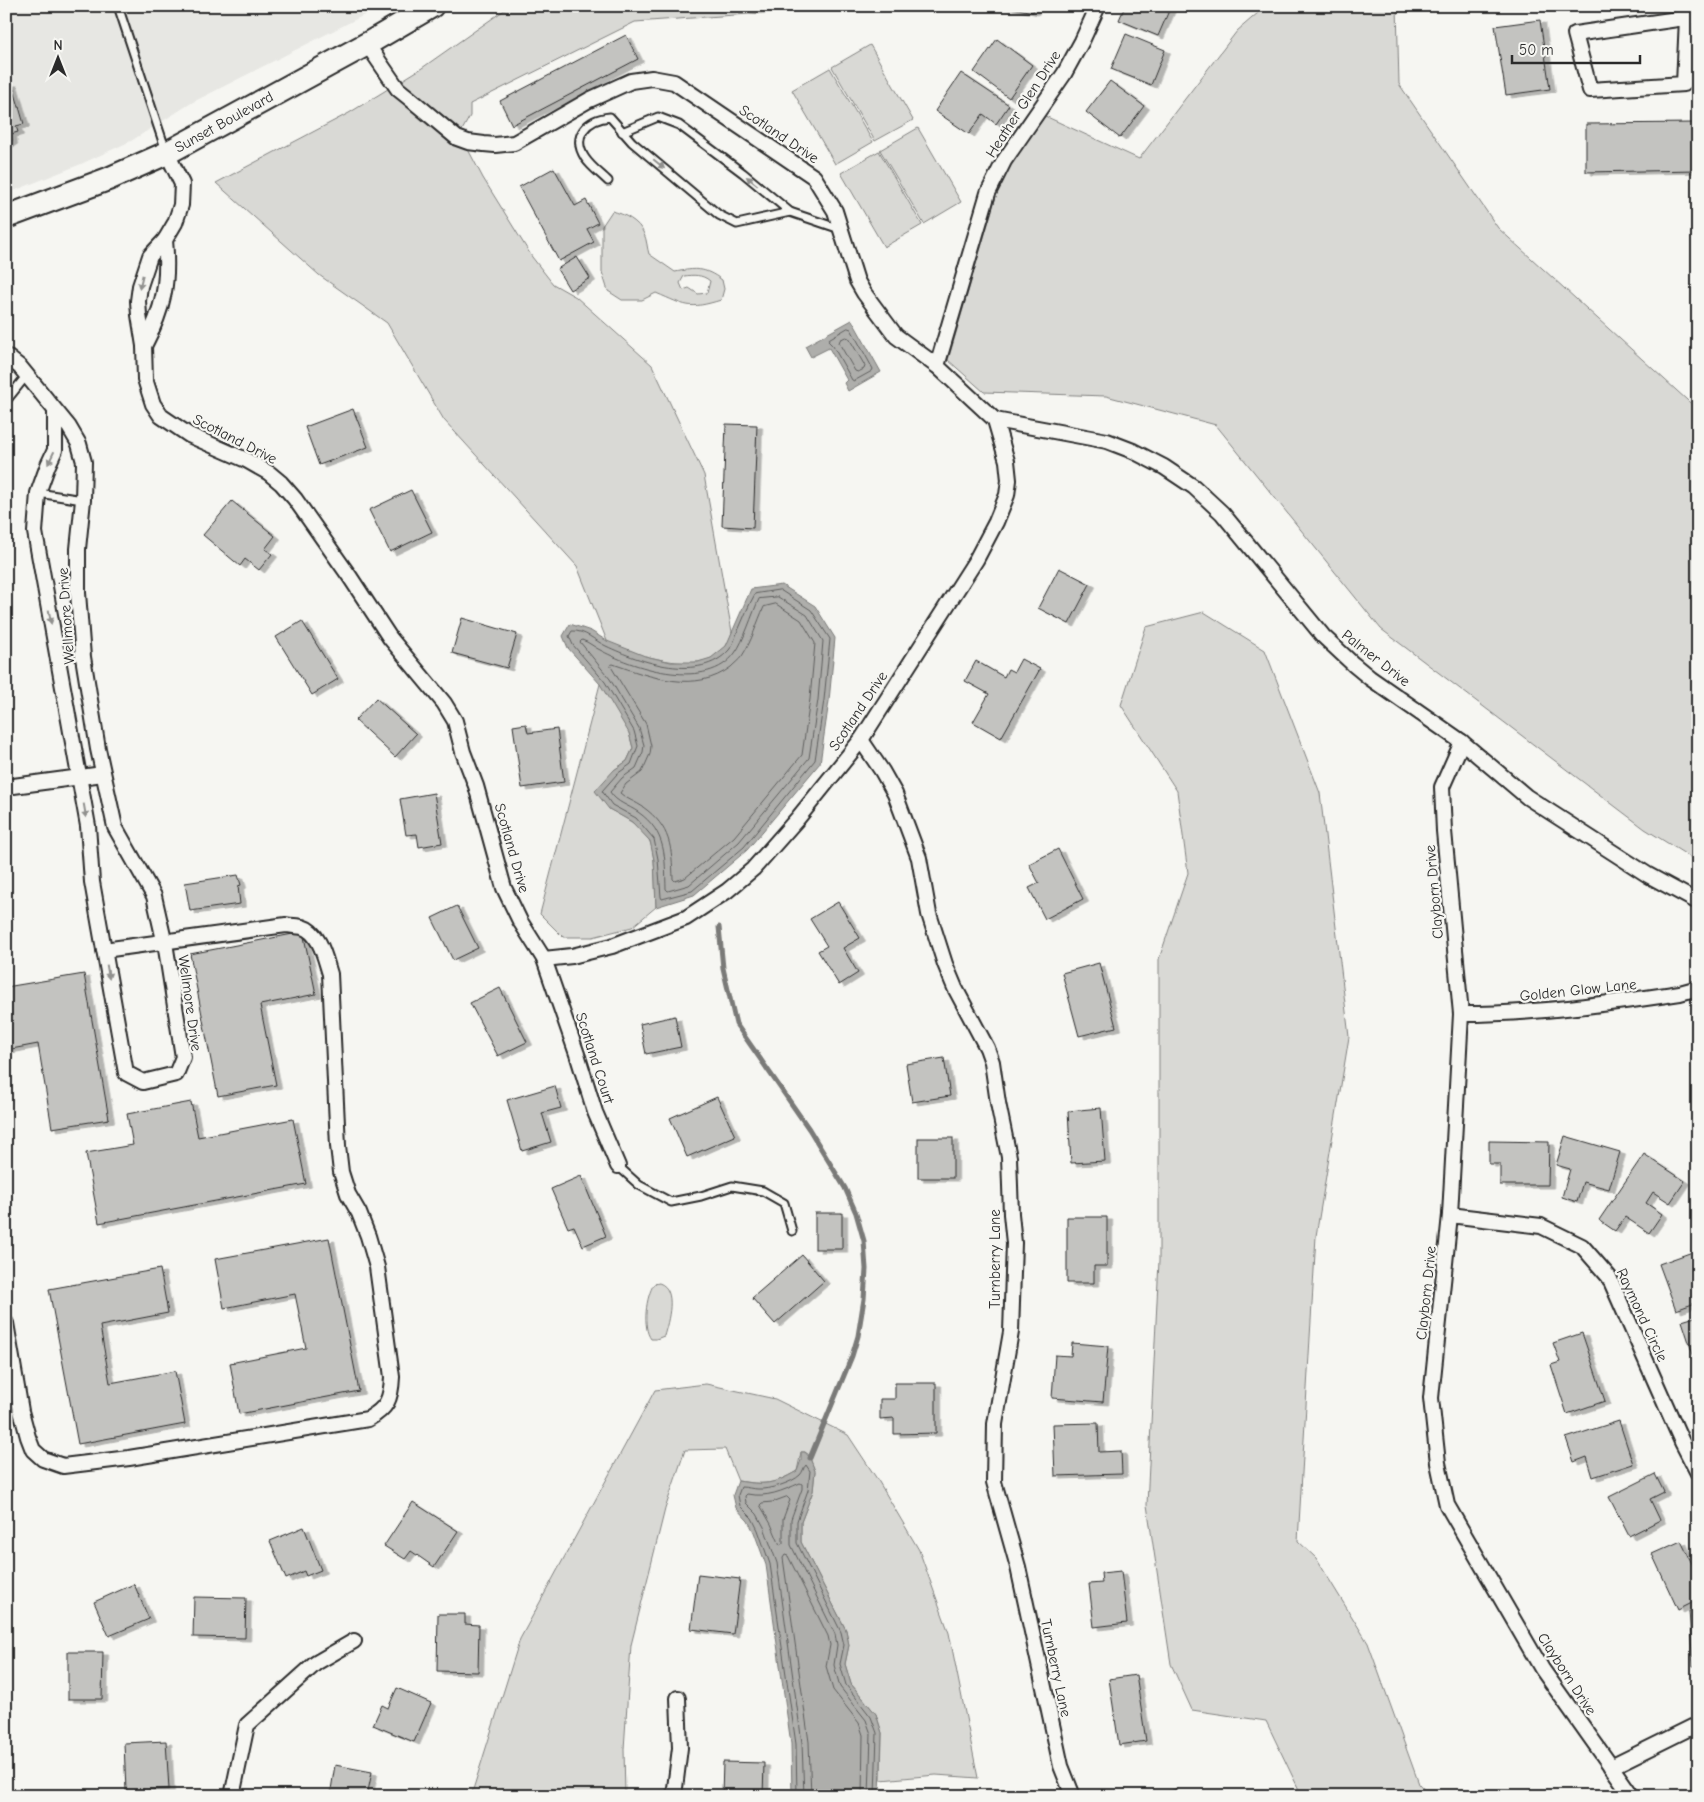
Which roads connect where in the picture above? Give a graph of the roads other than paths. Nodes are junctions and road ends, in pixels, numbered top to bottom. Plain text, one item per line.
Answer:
1 (118, 6) edge
2 (432, 6) edge
3 (1098, 6) edge
4 (1692, 17) edge
5 (367, 44) junction
6 (622, 132) junction
7 (167, 153) junction
8 (608, 181) dead end
9 (790, 212) junction
10 (6, 217) edge
11 (841, 230) junction
12 (164, 240) junction
13 (144, 346) junction
14 (6, 356) edge
15 (937, 366) junction
16 (28, 376) junction
17 (6, 401) edge
18 (55, 410) junction
19 (995, 420) junction
20 (38, 493) junction
21 (83, 500) junction
22 (860, 740) junction
23 (1462, 742) junction
24 (103, 774) junction
25 (79, 777) junction
26 (6, 788) edge
27 (1698, 902) edge
28 (165, 943) junction
29 (104, 950) junction
30 (544, 959) junction
31 (1698, 988) edge
32 (1461, 1014) junction
33 (618, 1166) joint
34 (1450, 1215) junction
35 (792, 1231) dead end
36 (6, 1323) edge
37 (1698, 1473) edge
38 (354, 1641) dead end
39 (678, 1698) dead end
40 (1698, 1724) edge
41 (1611, 1767) junction
42 (232, 1796) edge
43 (674, 1796) edge
44 (1073, 1796) edge
45 (1632, 1796) edge

1 - 7 lane
2 - 5 main road, Sunset Boulevard
3 - 15 street, Heather Glen Drive
4 - 4 street
5 - 7 main road, Sunset Boulevard
5 - 11 street, Scotland Drive
6 - 8 lane
6 -> 9 lane
9 -> 6 lane
7 - 10 main road, Sunset Boulevard
7 - 12 street, Scotland Drive
9 - 11 lane
11 - 15 street, Scotland Drive
12 - 13 street, Scotland Drive
12 -> 13 street, Scotland Drive
13 - 30 street, Scotland Drive
14 - 16 street, Wellmore Drive
15 - 19 street, Scotland Drive
16 - 17 lane
16 - 18 street, Wellmore Drive
18 -> 20 street, Wellmore Drive
18 - 21 street, Wellmore Drive
19 - 22 street, Scotland Drive
19 - 23 street, Palmer Drive
20 - 21 lane
20 -> 25 street, Wellmore Drive
21 - 24 street, Wellmore Drive
22 - 30 street, Scotland Drive
22 - 44 street, Turnberry Lane
23 - 27 street, Palmer Drive
23 - 32 street, Clayborn Drive
24 - 25 street
24 - 28 street, Wellmore Drive
25 - 26 street
25 -> 29 street, Wellmore Drive
28 - 29 street
29 -> 28 street, Wellmore Drive
28 - 36 street
30 - 33 street, Scotland Court
31 - 32 street, Golden Glow Lane
32 - 34 street, Clayborn Drive
33 - 35 lane
34 - 37 street, Raymond Circle
34 - 41 street, Clayborn Drive
38 - 42 street
39 - 43 street
40 - 41 street
41 - 45 street, Clayborn Drive

